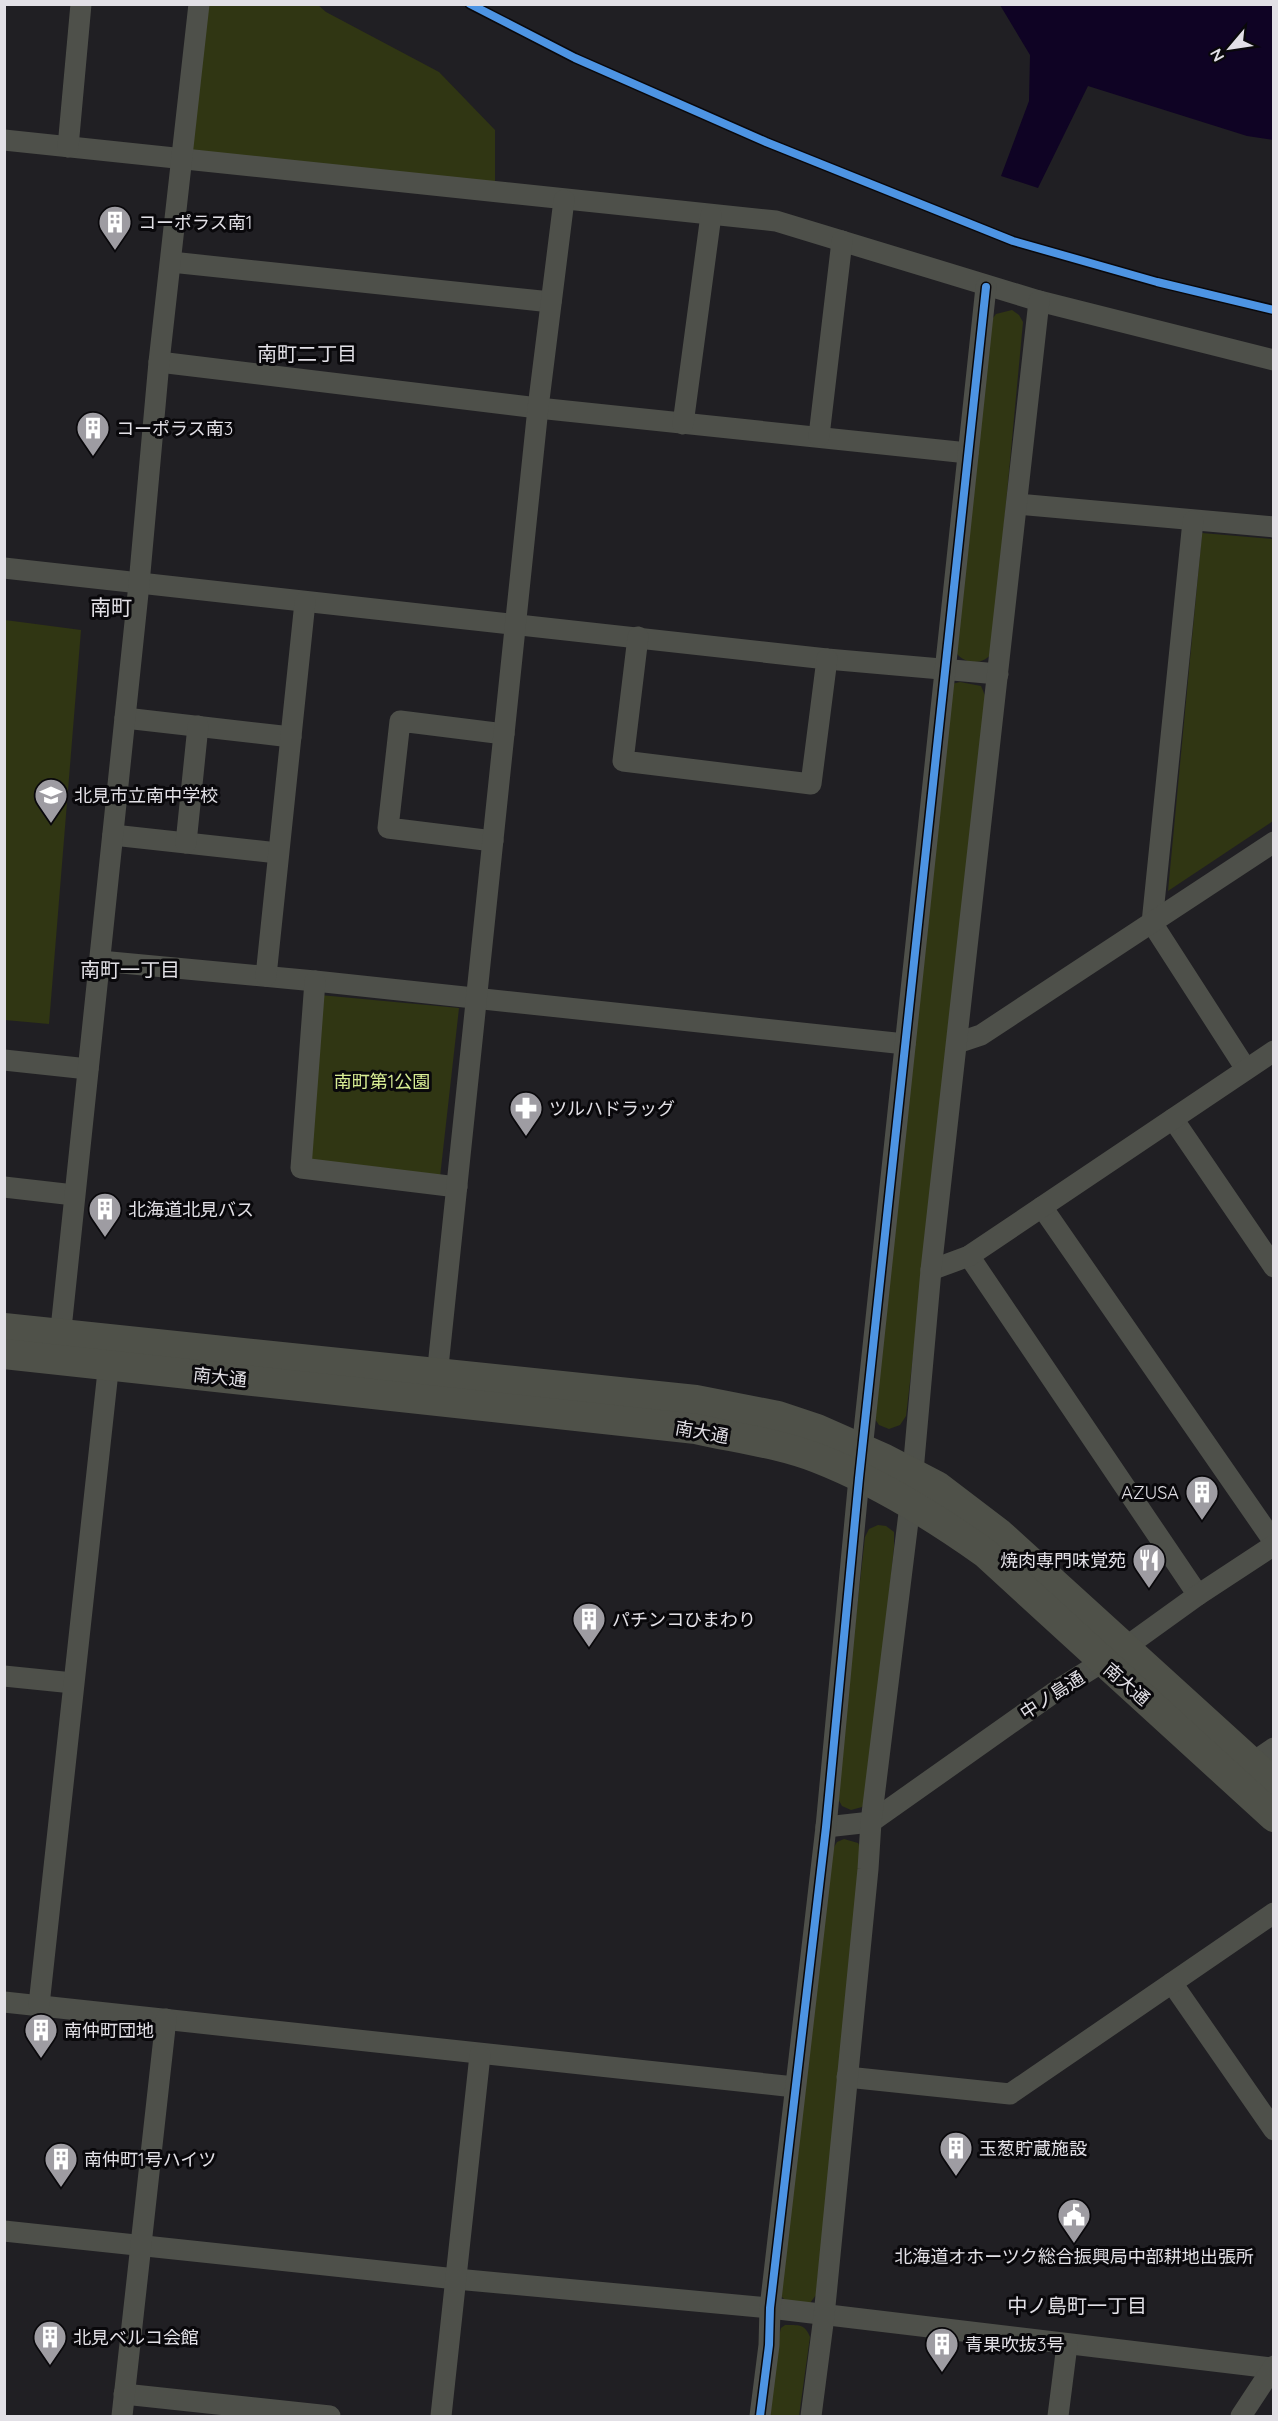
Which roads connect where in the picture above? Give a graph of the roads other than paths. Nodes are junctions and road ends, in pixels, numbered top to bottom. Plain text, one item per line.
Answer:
1 (81, 4) edge
2 (199, 4) edge
3 (4, 140) edge
4 (68, 147) junction
5 (183, 159) junction
6 (564, 200) junction
7 (711, 215) junction
8 (842, 241) junction
9 (171, 262) junction
10 (986, 287) junction
11 (551, 302) junction
12 (1039, 302) junction
13 (1274, 360) edge
14 (159, 362) junction
15 (538, 408) junction
16 (683, 424) junction
17 (819, 436) junction
18 (968, 453) junction
19 (1017, 504) junction
20 (1192, 521) junction
21 (1274, 527) edge
22 (4, 568) edge
23 (139, 584) junction
24 (305, 602) junction
25 (515, 623) junction
26 (638, 637) junction
27 (827, 659) junction
28 (944, 669) junction
29 (998, 674) junction
30 (125, 718) junction
31 (198, 726) junction
32 (504, 734) junction
33 (291, 736) junction
34 (113, 835) junction
35 (493, 841) junction
36 (1273, 842) edge
37 (186, 843) junction
38 (278, 853) junction
39 (1152, 923) junction
40 (100, 961) junction
41 (266, 976) junction
42 (315, 981) junction
43 (476, 998) junction
44 (957, 1043) junction
45 (905, 1044) junction
46 (1274, 1052) edge
47 (4, 1060) edge
48 (88, 1069) junction
49 (1246, 1069) junction
50 (1173, 1119) junction
51 (4, 1187) edge
52 (457, 1187) junction
53 (74, 1195) junction
54 (1042, 1207) junction
55 (969, 1256) junction
56 (1274, 1267) edge
57 (931, 1270) junction
58 (4, 1328) edge
59 (59, 1347) junction
60 (110, 1352) junction
61 (4, 1354) edge
62 (436, 1387) junction
63 (862, 1448) junction
64 (913, 1474) junction
65 (859, 1478) junction
66 (910, 1505) junction
67 (1271, 1552) edge
68 (1198, 1595) junction
69 (1113, 1655) junction
70 (4, 1676) edge
71 (73, 1683) junction
72 (1263, 1755) edge
73 (1274, 1783) edge
74 (1274, 1817) edge
75 (871, 1822) junction
76 (826, 1827) junction
77 (1274, 1913) edge
78 (1173, 1983) junction
79 (4, 2002) edge
80 (39, 2005) junction
81 (166, 2019) junction
82 (480, 2055) junction
83 (847, 2077) junction
84 (795, 2087) junction
85 (1274, 2130) edge
86 (4, 2231) edge
87 (142, 2246) junction
88 (456, 2279) junction
89 (770, 2308) junction
90 (824, 2316) junction
91 (1067, 2344) junction
92 (1273, 2367) edge
93 (124, 2394) junction
94 (122, 2416) edge
95 (330, 2416) edge
96 (441, 2416) edge
97 (760, 2416) edge
98 (811, 2416) edge
99 (1058, 2416) edge
100 (1241, 2416) edge

1 - 4 street
2 - 5 street
3 - 4 street
4 - 5 street
5 - 6 street
5 - 9 street
6 - 7 street
6 - 11 street
7 - 8 street
7 - 16 street
8 - 10 street
8 - 17 street
9 - 11 street
9 - 14 street
10 - 12 street
10 - 18 street
11 - 15 street
12 - 13 street
12 - 19 street
14 - 15 street
14 - 23 street
15 - 16 street
15 - 25 street
16 - 17 street
17 - 18 street
18 - 28 street
19 - 20 street
19 - 29 street
20 - 21 street
20 - 39 street
22 - 23 street
23 - 24 street
23 - 30 street
24 - 25 street
24 - 33 street
25 - 26 street
25 - 32 street
26 - 27 street
26 - 27 street
27 - 28 street
28 - 29 street
28 - 45 street
29 - 44 street
30 - 31 street
30 - 34 street
31 - 33 street
31 - 37 street
32 - 35 street
32 - 35 street
33 - 38 street
34 - 37 street
34 - 40 street
35 - 43 street
36 - 39 street
37 - 38 street
38 - 41 street
39 - 44 street
39 - 49 street
40 - 41 street
40 - 48 street
41 - 42 street
42 - 43 street
42 - 52 street
43 - 45 street
43 - 52 street
44 - 57 street
45 - 63 street
46 - 49 street
47 - 48 street
48 - 53 street
49 - 50 street
50 - 54 street
50 - 56 street
51 - 53 street
52 - 62 street
53 - 59 street
54 - 55 street
54 - 67 street
55 - 57 street
55 - 68 street
57 - 64 street
58 - 59 street, 南大通
59 - 60 street, 南大通
59 - 61 street, 南大通
60 - 62 street, 南大通
60 - 71 street
62 - 63 street, 南大通
62 - 65 street, 南大通
63 - 64 street, 南大通
63 - 65 street
64 - 66 street
64 - 69 street, 南大通
65 - 66 street, 南大通
65 - 76 street
66 - 69 street, 南大通
66 - 75 street
67 - 68 street, 中ノ島通
68 - 69 street, 中ノ島通
69 - 72 street, 南大通
69 - 74 street, 南大通
69 - 75 street, 中ノ島通
70 - 71 street
71 - 80 street
72 - 73 street, 南大通
75 - 76 street, 中ノ島通
75 - 83 street
76 - 84 street
77 - 78 street
78 - 83 street
78 - 85 street
79 - 80 street
80 - 81 street
81 - 82 street
81 - 87 street
82 - 84 street
82 - 88 street
83 - 90 street
84 - 89 street
86 - 87 street
87 - 88 street
87 - 93 street
88 - 89 street
88 - 96 street
89 - 90 street
89 - 97 street
90 - 91 street
90 - 98 street
91 - 92 street
91 - 99 street
92 - 100 street
93 - 94 street
93 - 95 street

